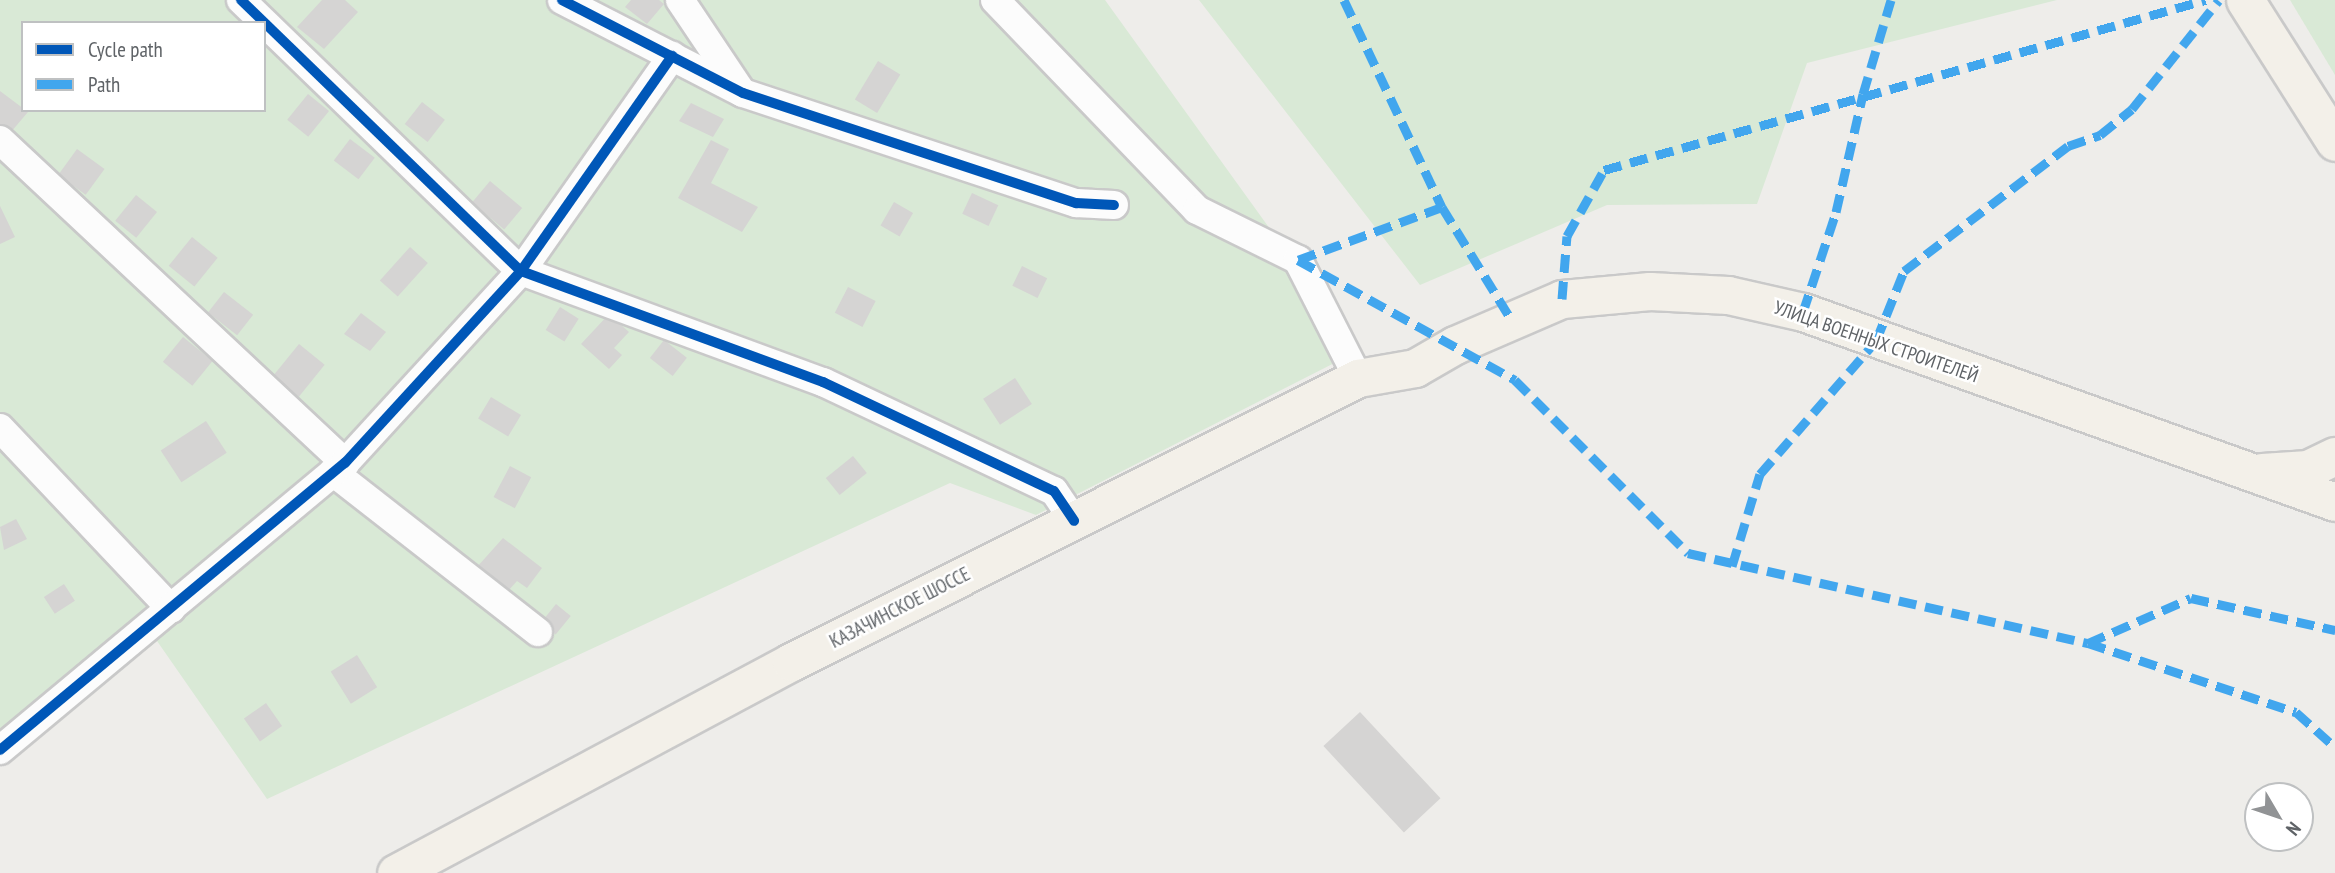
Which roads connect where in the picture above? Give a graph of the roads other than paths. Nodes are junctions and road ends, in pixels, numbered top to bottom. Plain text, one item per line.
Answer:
1 (241, 0) edge
2 (562, 0) edge
3 (681, 0) edge
4 (995, 0) edge
5 (2245, 0) edge
6 (263, 21) edge
7 (266, 24) edge
8 (672, 56) junction
9 (743, 93) junction
10 (0, 140) edge
11 (2335, 142) edge
12 (1114, 205) dead end
13 (521, 271) junction
14 (1415, 368) joint
15 (1358, 378) junction
16 (0, 428) edge
17 (2335, 456) edge
18 (339, 468) junction
19 (2251, 472) junction
20 (2335, 502) edge
21 (1074, 521) junction
22 (171, 609) junction
23 (538, 632) dead end
24 (0, 750) edge
25 (396, 873) edge

1 - 6 street
2 - 8 street
3 - 9 street
4 - 15 street
5 - 11 main road
7 - 13 street
8 - 9 street
8 - 13 street
9 - 12 street
10 - 18 street
13 - 18 street
13 - 21 street
14 - 15 main road, КАЗАЧИНСКОЕ ШОССЕ
14 - 19 main road, УЛИЦА ВОЕННЫХ СТРОИТЕЛЕЙ
15 - 21 main road, КАЗАЧИНСКОЕ ШОССЕ
16 - 22 street
17 - 19 main road
18 - 22 street
18 - 23 street
19 - 20 main road, УЛИЦА ВОЕННЫХ СТРОИТЕЛЕЙ
21 - 25 main road, КАЗАЧИНСКОЕ ШОССЕ
22 - 24 street

